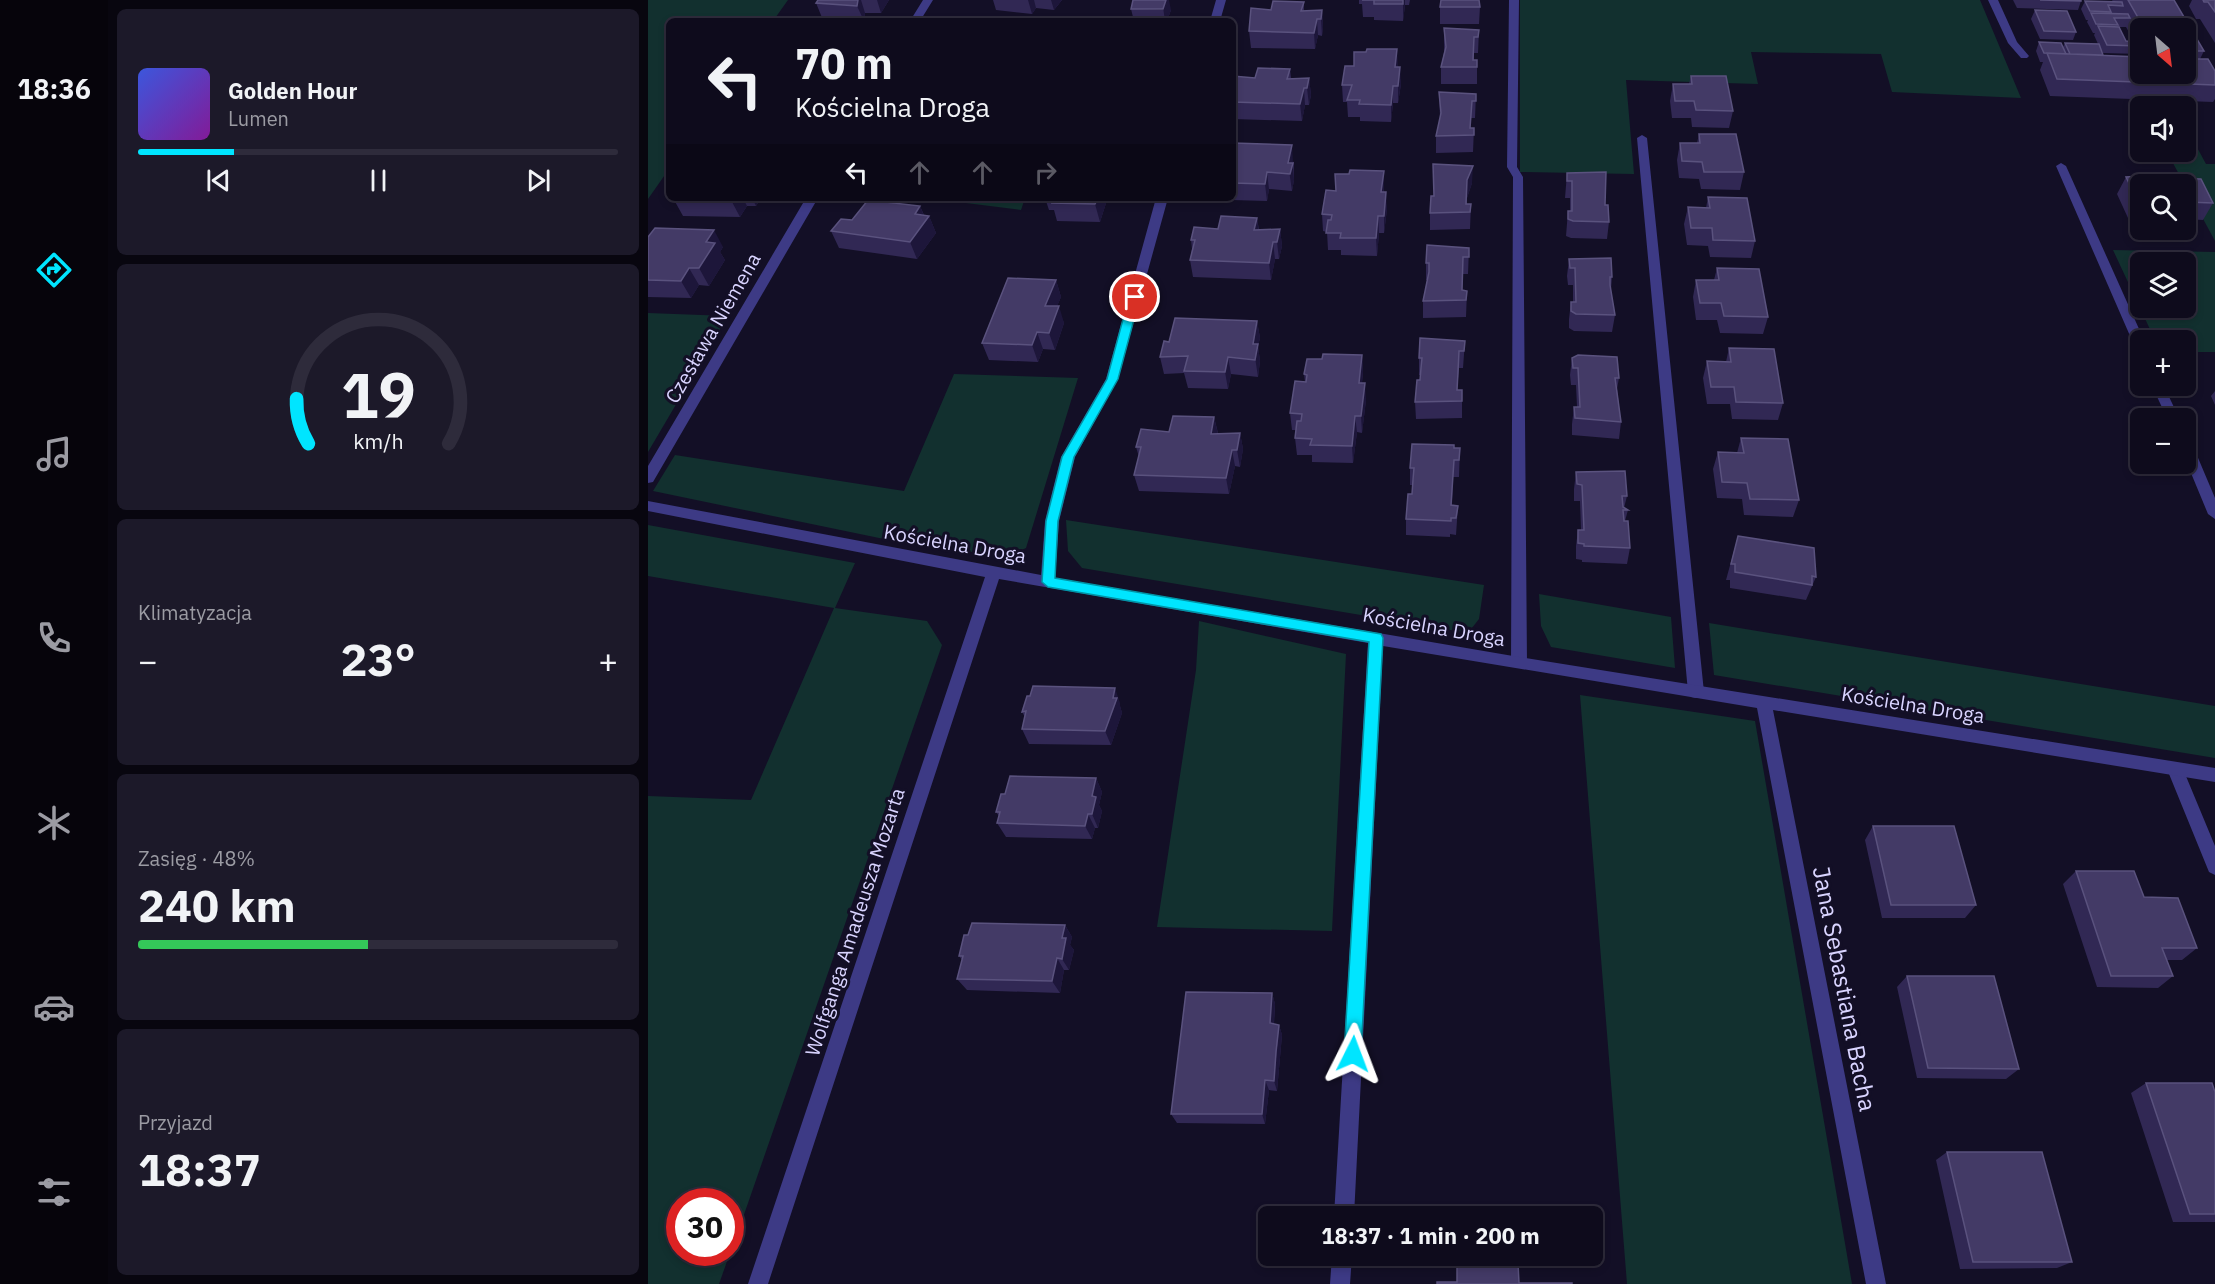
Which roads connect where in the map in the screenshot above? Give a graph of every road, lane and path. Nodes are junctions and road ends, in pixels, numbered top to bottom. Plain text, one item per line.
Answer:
1 (928, 0) edge
2 (1221, 0) edge
3 (1514, 0) edge
4 (1994, 0) edge
5 (917, 18) edge
6 (1216, 18) edge
7 (2024, 56) dead end
8 (1642, 138) dead end
9 (2061, 166) dead end
10 (810, 201) edge
11 (1161, 201) edge
12 (2133, 330) edge
13 (2196, 470) edge
14 (648, 478) edge
15 (648, 507) edge
16 (2215, 514) edge
17 (994, 573) junction
18 (1048, 582) junction
19 (1376, 638) junction
20 (1519, 663) junction
21 (1696, 692) junction
22 (1764, 702) junction
23 (2175, 769) junction
24 (2215, 775) edge
25 (2215, 867) edge
26 (1345, 1206) edge
27 (1341, 1266) edge
28 (758, 1284) edge
29 (1340, 1284) edge
30 (1876, 1284) edge

1 - 5 street
2 - 6 street
3 - 20 street
4 - 7 street
8 - 21 street
9 - 12 street
10 - 14 street, Czesława Niemena
11 - 18 street
13 - 16 street
15 - 17 street, Kościelna Droga
17 - 18 street, Kościelna Droga
17 - 28 street, Wolfganga Amadeusza Mozarta
18 - 19 street, Kościelna Droga
19 - 20 street, Kościelna Droga
19 - 26 street
20 - 21 street, Kościelna Droga
21 - 22 street, Kościelna Droga
22 - 23 street, Kościelna Droga
22 - 30 street, Jana Sebastiana Bacha
23 - 24 street, Kościelna Droga
23 - 25 street
27 - 29 street

